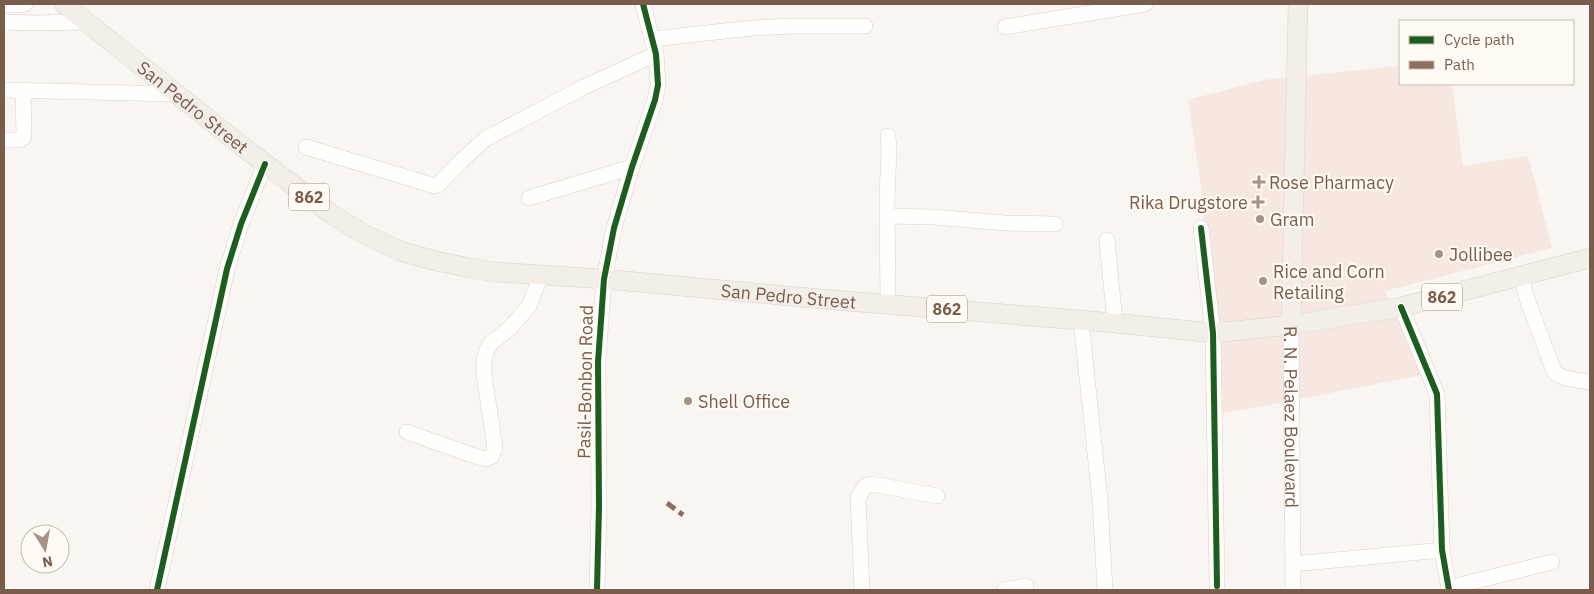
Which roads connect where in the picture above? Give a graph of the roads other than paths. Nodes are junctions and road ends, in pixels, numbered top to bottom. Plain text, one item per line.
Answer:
1 (25, 4) edge
2 (64, 4) edge
3 (643, 4) edge
4 (1145, 4) edge
5 (1298, 4) edge
6 (4, 5) edge
7 (4, 22) edge
8 (87, 22) junction
9 (865, 26) dead end
10 (1005, 27) dead end
11 (652, 39) junction
12 (656, 54) junction
13 (4, 90) edge
14 (22, 91) junction
15 (176, 94) junction
16 (888, 136) dead end
17 (4, 140) edge
18 (306, 147) dead end
19 (265, 164) junction
20 (632, 167) junction
21 (528, 198) dead end
22 (887, 216) junction
23 (1055, 224) dead end
24 (1200, 228) dead end
25 (1107, 240) dead end
26 (1590, 258) edge
27 (541, 275) junction
28 (1521, 277) junction
29 (604, 279) junction
30 (888, 304) junction
31 (1401, 307) junction
32 (1082, 321) junction
33 (1115, 323) junction
34 (1291, 324) junction
35 (1213, 333) junction
36 (1590, 382) edge
37 (407, 432) dead end
38 (937, 496) dead end
39 (1442, 550) junction
40 (1552, 562) dead end
41 (1293, 564) junction
42 (1026, 586) dead end
43 (1216, 586) dead end
44 (1449, 589) edge
45 (157, 590) edge
46 (598, 590) edge
47 (862, 590) edge
48 (1004, 590) edge
49 (1105, 590) edge
50 (1293, 590) edge

1 - 6 street
2 - 8 main road, San Pedro Street / 862
3 - 11 street, Pasil-Bonbon Road
4 - 10 street
5 - 34 main road, R. N. Pelaez Boulevard
7 - 8 street
8 - 15 main road, San Pedro Street / 862
9 - 11 street
11 - 12 street, Pasil-Bonbon Road
12 - 18 street
12 - 20 street, Pasil-Bonbon Road
13 - 14 street
14 - 15 street
14 - 17 street
15 - 19 main road, San Pedro Street / 862
16 - 22 street
19 - 27 main road, San Pedro Street / 862
19 - 45 street
20 - 21 street
20 - 29 street, Pasil-Bonbon Road
22 - 23 street
22 - 30 street
24 - 35 street
25 - 33 street
26 - 28 main road, San Pedro Street / 862
27 - 29 main road, San Pedro Street / 862
27 - 37 street
28 - 31 main road, San Pedro Street / 862
28 - 36 street
29 - 30 main road, San Pedro Street / 862
29 - 46 street, Pasil-Bonbon Road
30 - 32 main road, San Pedro Street / 862
31 - 34 main road, San Pedro Street / 862
31 - 39 street
32 - 33 main road, San Pedro Street / 862
32 - 49 street
33 - 35 main road, San Pedro Street / 862
34 - 35 main road, San Pedro Street / 862
34 - 41 street, R. N. Pelaez Boulevard
35 - 43 street
38 - 47 street
39 - 41 street
39 - 44 street
40 - 44 street
41 - 50 street, R. N. Pelaez Boulevard
42 - 48 street

